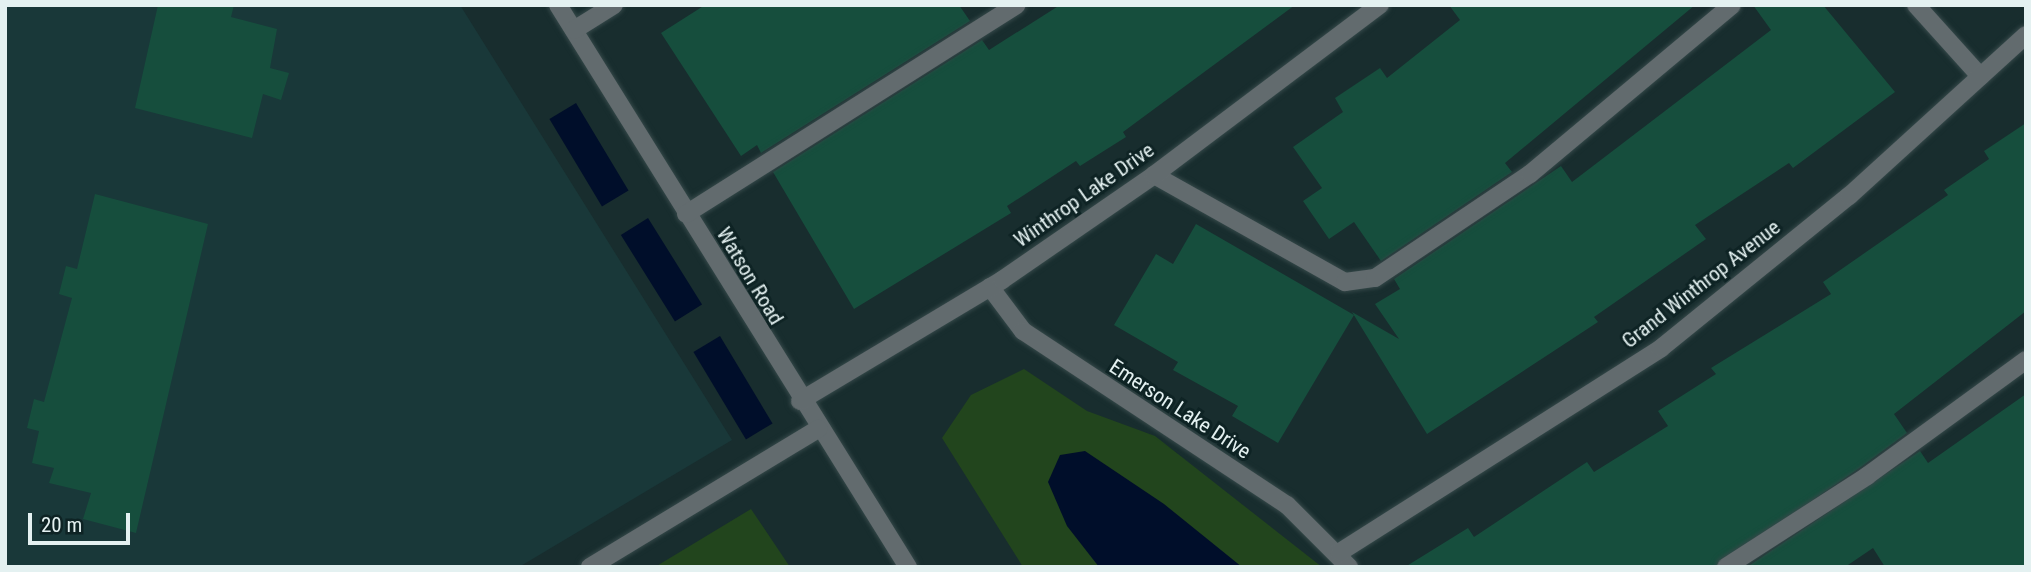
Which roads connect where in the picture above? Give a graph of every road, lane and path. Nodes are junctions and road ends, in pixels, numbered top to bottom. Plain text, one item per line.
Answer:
1 (558, 5) edge
2 (614, 5) edge
3 (1016, 5) edge
4 (1380, 5) edge
5 (1732, 5) edge
6 (1916, 5) edge
7 (574, 30) junction
8 (2026, 35) edge
9 (1980, 76) junction
10 (1154, 175) junction
11 (686, 214) junction
12 (990, 287) junction
13 (2026, 360) edge
14 (800, 401) junction
15 (818, 429) junction
16 (1345, 559) edge
17 (590, 567) edge
18 (908, 567) edge
19 (1726, 567) edge

1 - 7 street, Watson Road
2 - 7 street
3 - 11 street
4 - 10 street, Winthrop Lake Drive
5 - 10 street
6 - 9 street
7 - 11 street, Watson Road
8 - 9 street, Grand Winthrop Avenue
9 - 16 street, Grand Winthrop Avenue
10 - 12 street, Winthrop Lake Drive
11 - 14 street, Watson Road
12 - 14 street, Winthrop Lake Drive
12 - 16 street, Emerson Lake Drive
13 - 19 street
14 - 15 street, Watson Road
15 - 17 street
15 - 18 street, Watson Road

